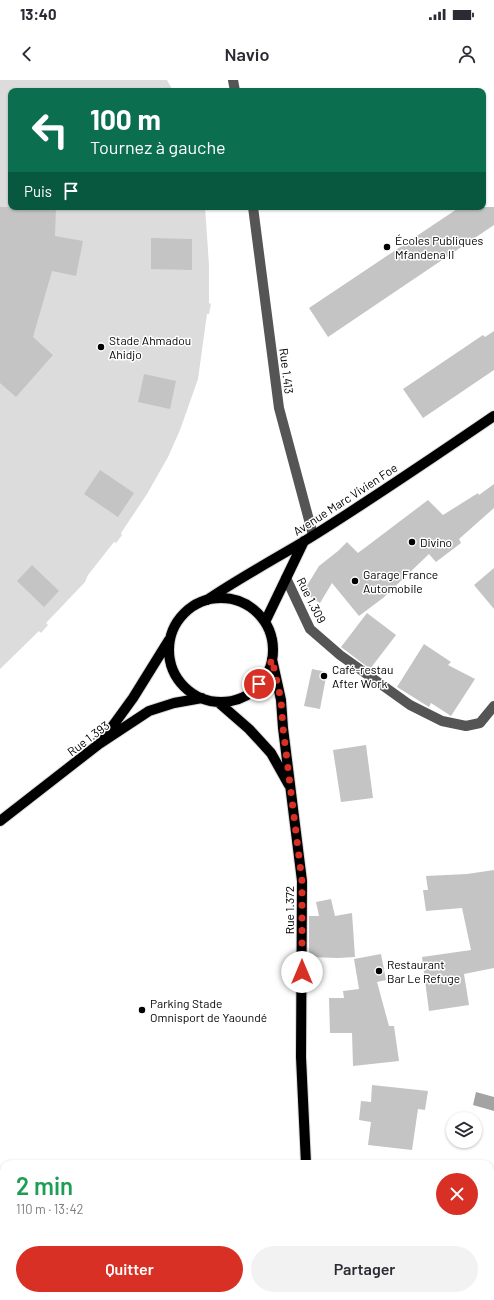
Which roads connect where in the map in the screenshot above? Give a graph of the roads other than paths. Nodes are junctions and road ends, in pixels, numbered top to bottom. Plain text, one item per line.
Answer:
1 (253, 210) edge
2 (494, 416) edge
3 (309, 538) junction
4 (286, 578) junction
5 (207, 600) junction
6 (265, 622) junction
7 (170, 638) junction
8 (272, 659) junction
9 (202, 698) junction
10 (218, 702) junction
11 (494, 706) edge
12 (99, 744) junction
13 (292, 790) junction
14 (0, 821) edge
15 (306, 1160) edge

1 - 3 street, Rue 1.413
2 - 3 main road, Avenue Marc Vivien Foe
3 - 4 main road
3 - 5 main road, Avenue Marc Vivien Foe
4 - 6 main road
4 - 11 street, Rue 1.309
5 - 6 main road
5 - 7 main road
6 - 8 main road
7 - 9 main road
7 - 12 main road
8 - 10 main road
8 - 13 main road, Rue 1.372
9 - 10 main road
9 - 12 main road, Rue 1.393
10 - 13 main road
12 - 14 main road, Rue 1.393
13 - 15 main road, Rue 1.372

